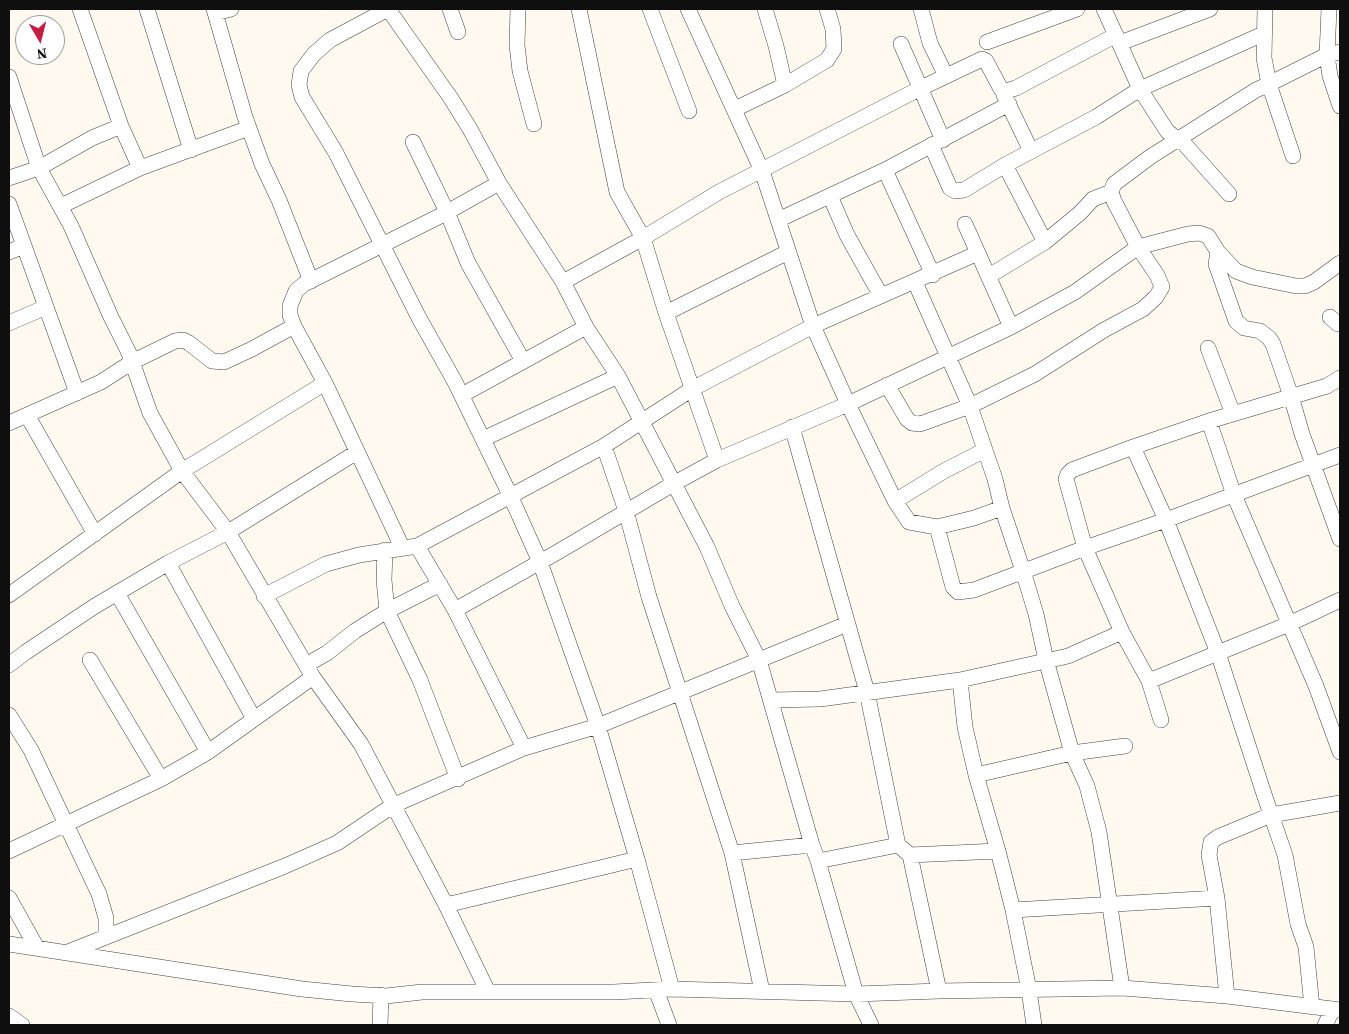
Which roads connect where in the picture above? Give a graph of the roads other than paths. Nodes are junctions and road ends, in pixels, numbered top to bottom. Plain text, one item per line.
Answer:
1 (80, 9) edge
2 (147, 9) edge
3 (231, 9) edge
4 (388, 9) edge
5 (450, 9) edge
6 (518, 9) edge
7 (579, 9) edge
8 (650, 9) edge
9 (688, 9) edge
10 (765, 9) edge
11 (827, 9) edge
12 (921, 9) edge
13 (1077, 9) edge
14 (1104, 9) edge
15 (1210, 9) edge
16 (1265, 9) edge
17 (1329, 9) edge
18 (215, 11) edge
19 (458, 32) dead end
20 (1263, 34) junction
21 (1118, 39) junction
22 (987, 42) dead end
23 (901, 44) dead end
24 (1334, 54) edge
25 (946, 76) junction
26 (9, 77) edge
27 (1269, 84) junction
28 (785, 85) junction
29 (919, 89) junction
30 (1001, 89) junction
31 (1140, 89) junction
32 (1009, 104) junction
33 (1340, 106) edge
34 (735, 109) junction
35 (689, 111) dead end
36 (534, 124) dead end
37 (121, 126) junction
38 (249, 128) junction
39 (1180, 139) junction
40 (413, 142) dead end
41 (937, 142) junction
42 (191, 150) junction
43 (1031, 151) junction
44 (1293, 156) dead end
45 (1005, 165) junction
46 (39, 168) junction
47 (140, 168) junction
48 (885, 170) junction
49 (762, 171) junction
50 (9, 178) edge
51 (499, 183) junction
52 (1111, 192) junction
53 (1229, 194) dead end
54 (830, 196) junction
55 (9, 204) edge
56 (61, 206) junction
57 (447, 212) junction
58 (778, 220) junction
59 (965, 224) dead end
60 (643, 238) junction
61 (1045, 242) junction
62 (383, 244) junction
63 (24, 246) junction
64 (1138, 247) junction
65 (9, 252) edge
66 (788, 252) junction
67 (1218, 252) junction
68 (978, 254) junction
69 (1340, 263) edge
70 (933, 275) junction
71 (989, 276) junction
72 (311, 280) junction
73 (563, 282) junction
74 (915, 282) junction
75 (881, 296) junction
76 (46, 307) junction
77 (666, 313) junction
78 (9, 323) edge
79 (294, 326) junction
80 (814, 326) junction
81 (586, 327) junction
82 (1011, 327) junction
83 (1208, 348) dead end
84 (948, 356) junction
85 (524, 361) junction
86 (132, 362) junction
87 (618, 376) junction
88 (1340, 378) edge
89 (325, 383) junction
90 (888, 385) junction
91 (692, 389) junction
92 (77, 393) junction
93 (462, 396) junction
94 (1292, 396) junction
95 (848, 404) junction
96 (970, 406) junction
97 (1233, 414) junction
98 (27, 415) junction
99 (1209, 421) junction
100 (9, 423) edge
101 (641, 423) junction
102 (792, 427) junction
103 (483, 440) junction
104 (604, 446) junction
105 (1133, 447) junction
106 (985, 450) junction
107 (357, 452) junction
108 (1340, 455) edge
109 (717, 460) junction
110 (1313, 465) junction
111 (182, 470) junction
112 (672, 484) junction
113 (510, 495) junction
114 (1234, 495) junction
115 (895, 501) junction
116 (1002, 508) junction
117 (626, 511) junction
118 (1166, 520) junction
119 (937, 527) junction
120 (228, 532) junction
121 (94, 534) junction
122 (1340, 539) edge
123 (417, 546) junction
124 (402, 548) junction
125 (1085, 548) junction
126 (385, 550) junction
127 (540, 562) junction
128 (168, 563) junction
129 (1024, 571) junction
130 (440, 584) junction
131 (118, 593) junction
132 (9, 595) edge
133 (264, 596) junction
134 (1340, 600) edge
135 (455, 610) junction
136 (386, 611) junction
137 (847, 624) junction
138 (1289, 624) junction
139 (1122, 632) junction
140 (1218, 653) junction
141 (90, 660) dead end
142 (760, 660) junction
143 (1046, 660) junction
144 (9, 665) edge
145 (309, 671) junction
146 (960, 680) junction
147 (1149, 681) junction
148 (680, 691) junction
149 (867, 692) junction
150 (772, 700) junction
151 (9, 715) edge
152 (254, 719) junction
153 (1160, 720) dead end
154 (598, 726) junction
155 (1125, 746) dead end
156 (524, 748) junction
157 (208, 752) junction
158 (1340, 752) edge
159 (1072, 753) junction
160 (976, 775) junction
161 (161, 779) junction
162 (458, 779) junction
163 (1340, 804) edge
164 (392, 806) junction
165 (1271, 814) junction
166 (66, 824) junction
167 (812, 845) junction
168 (898, 845) junction
169 (9, 851) edge
170 (998, 851) junction
171 (732, 853) junction
172 (910, 856) junction
173 (637, 859) junction
174 (818, 861) junction
175 (9, 898) edge
176 (1217, 898) junction
177 (446, 905) junction
178 (1111, 905) junction
179 (1013, 910) junction
180 (106, 937) junction
181 (9, 944) edge
182 (37, 948) junction
183 (67, 952) junction
184 (1122, 988) junction
185 (672, 989) junction
186 (656, 990) junction
187 (1029, 990) junction
188 (762, 991) junction
189 (939, 991) junction
190 (488, 992) junction
191 (856, 994) junction
192 (381, 995) junction
193 (1227, 996) junction
194 (1312, 1007) junction
195 (1336, 1010) edge
196 (9, 1016) edge
197 (22, 1025) edge
198 (380, 1025) edge
199 (669, 1025) edge
200 (871, 1025) edge
201 (1034, 1025) edge
202 (1325, 1025) edge

1 - 37 street
2 - 42 street
3 - 18 street
4 - 51 street
4 - 62 street
5 - 19 street
6 - 36 street
7 - 60 street
8 - 35 street
9 - 34 street
10 - 28 street
11 - 28 street
12 - 25 street
13 - 22 street
14 - 21 street
15 - 21 street
16 - 20 street
17 - 24 street
18 - 38 street
20 - 27 street
20 - 31 street
21 - 30 street
21 - 31 street
23 - 29 street
24 - 27 street
24 - 33 street
25 - 29 street
25 - 30 street
26 - 46 street
27 - 39 street
27 - 44 street
28 - 34 street
29 - 41 street
29 - 49 street
30 - 32 street
31 - 39 street
31 - 43 street
32 - 41 street
32 - 43 street
34 - 49 street
37 - 46 street
37 - 47 street
38 - 42 street
38 - 72 street
39 - 52 street
39 - 53 street
40 - 57 street
41 - 45 street
41 - 48 street
42 - 47 street
43 - 45 street
45 - 61 street
46 - 50 street
46 - 56 street
47 - 56 street
48 - 54 street
48 - 70 street
49 - 58 street
49 - 60 street
51 - 57 street
51 - 73 street
52 - 61 street
52 - 64 street
54 - 58 street
54 - 75 street
55 - 63 street
56 - 86 street
57 - 62 street
57 - 85 street
58 - 66 street
59 - 68 street
60 - 73 street
60 - 77 street
61 - 71 street
62 - 72 street
62 - 93 street
63 - 65 street
63 - 76 street
64 - 67 street
64 - 82 street
64 - 96 street
66 - 77 street
66 - 80 street
67 - 69 street
67 - 94 street
68 - 70 street
68 - 71 street
70 - 74 street
71 - 82 street
72 - 79 street
73 - 81 street
74 - 75 street
74 - 84 street
75 - 80 street
76 - 78 street
76 - 92 street
77 - 91 street
79 - 86 street
79 - 89 street
80 - 91 street
80 - 95 street
81 - 85 street
81 - 87 street
82 - 84 street
83 - 97 street
84 - 90 street
84 - 96 street
85 - 93 street
86 - 92 street
86 - 111 street
87 - 101 street
87 - 103 street
88 - 94 street
89 - 107 street
89 - 111 street
90 - 95 street
90 - 96 street
91 - 101 street
91 - 109 street
92 - 98 street
93 - 103 street
94 - 97 street
94 - 110 street
95 - 102 street
95 - 115 street
96 - 106 street
97 - 99 street
98 - 100 street
98 - 121 street
99 - 105 street
99 - 114 street
101 - 104 street
101 - 112 street
102 - 109 street
102 - 137 street
103 - 113 street
104 - 113 street
104 - 117 street
105 - 118 street
105 - 125 street
106 - 115 street
106 - 116 street
107 - 120 street
107 - 124 street
108 - 110 street
109 - 112 street
110 - 114 street
110 - 122 street
111 - 120 street
111 - 121 street
112 - 117 street
112 - 142 street
113 - 123 street
113 - 127 street
114 - 118 street
114 - 138 street
115 - 119 street
116 - 119 street
116 - 129 street
117 - 127 street
117 - 148 street
118 - 125 street
118 - 140 street
119 - 129 street
120 - 128 street
120 - 133 street
121 - 132 street
123 - 124 street
123 - 130 street
124 - 126 street
125 - 129 street
125 - 139 street
126 - 133 street
126 - 136 street
127 - 135 street
127 - 154 street
128 - 131 street
128 - 152 street
129 - 143 street
130 - 135 street
130 - 136 street
131 - 144 street
131 - 157 street
133 - 145 street
134 - 138 street
135 - 156 street
136 - 145 street
136 - 162 street
137 - 142 street
137 - 149 street
138 - 140 street
138 - 158 street
139 - 143 street
139 - 147 street
140 - 147 street
140 - 165 street
141 - 161 street
142 - 148 street
142 - 150 street
143 - 146 street
143 - 159 street
145 - 152 street
145 - 164 street
146 - 149 street
146 - 160 street
147 - 153 street
148 - 154 street
148 - 171 street
149 - 150 street
149 - 168 street
150 - 167 street
151 - 166 street
152 - 157 street
154 - 156 street
154 - 173 street
155 - 159 street
156 - 162 street
157 - 161 street
159 - 160 street
159 - 178 street
160 - 170 street
161 - 166 street
162 - 164 street
163 - 165 street
164 - 177 street
164 - 180 street
165 - 176 street
165 - 194 street
166 - 169 street
166 - 180 street
167 - 171 street
167 - 174 street
168 - 172 street
168 - 174 street
170 - 172 street
170 - 179 street
171 - 188 street
172 - 189 street
173 - 177 street
173 - 185 street
174 - 191 street
175 - 182 street
176 - 178 street
176 - 193 street
177 - 190 street
178 - 179 street
178 - 184 street
179 - 187 street
180 - 183 street
181 - 182 street
182 - 183 street
183 - 192 street
184 - 187 street
184 - 193 street
185 - 186 street
185 - 188 street
186 - 190 street
186 - 199 street
187 - 189 street
187 - 201 street
188 - 191 street
189 - 191 street
190 - 192 street
191 - 200 street
192 - 198 street
193 - 194 street
194 - 195 street
195 - 202 street
196 - 197 street

